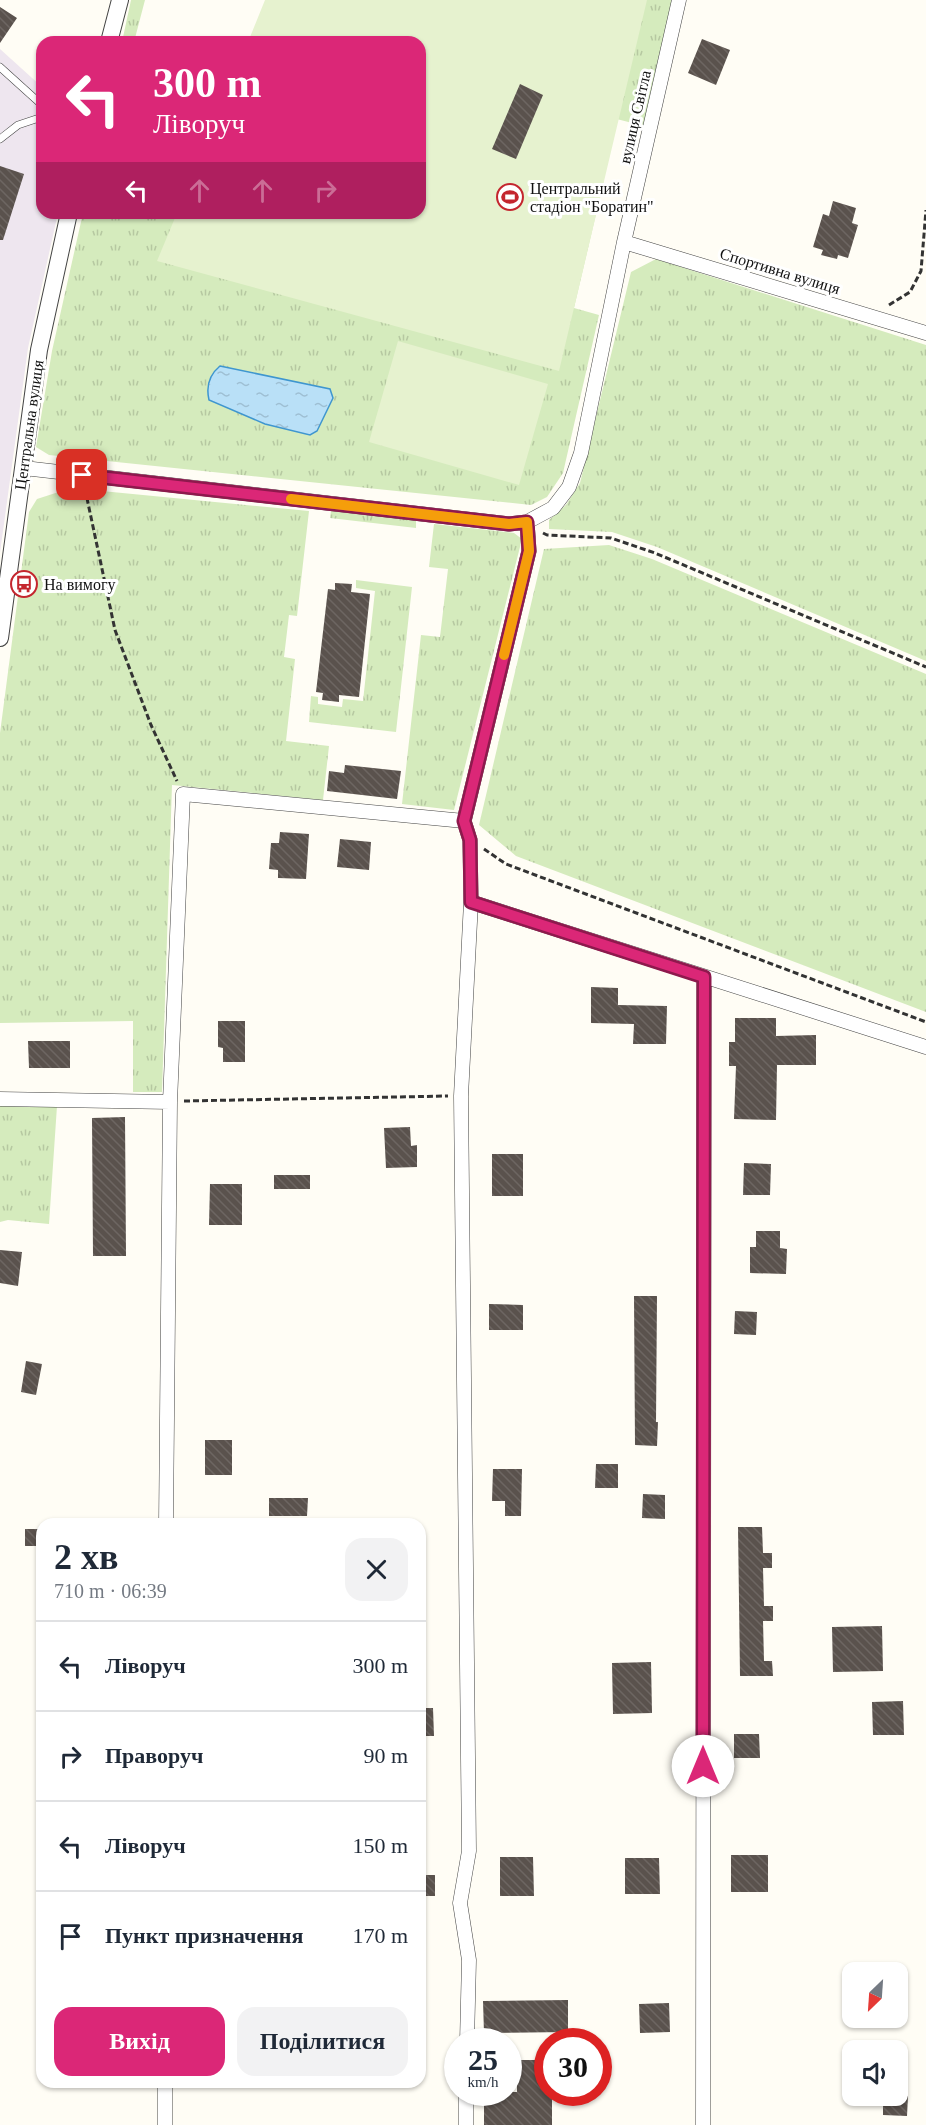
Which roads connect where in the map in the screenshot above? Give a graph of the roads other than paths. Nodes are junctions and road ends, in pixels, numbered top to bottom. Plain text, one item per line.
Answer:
1 (120, 0) edge
2 (679, 0) edge
3 (111, 36) edge
4 (0, 67) edge
5 (36, 100) edge
6 (36, 119) edge
7 (0, 138) edge
8 (68, 219) edge
9 (624, 242) junction
10 (926, 333) edge
11 (24, 468) junction
12 (527, 522) junction
13 (0, 638) edge
14 (464, 821) junction
15 (471, 902) junction
16 (704, 977) junction
17 (926, 1047) edge
18 (0, 1099) edge
19 (170, 1102) junction
20 (166, 1518) edge
21 (467, 2028) edge
22 (165, 2088) edge
23 (466, 2106) edge
24 (165, 2125) edge
25 (466, 2125) edge
26 (703, 2125) edge

1 - 3 street
2 - 9 street, вулиця Світла
4 - 5 lane
6 - 7 lane
8 - 11 street, Центральна вулиця
9 - 10 street, Спортивна вулиця
9 - 12 street, вулиця Світла
11 - 12 street
11 - 13 street, Центральна вулиця
12 - 14 street
14 - 15 street
14 - 19 street
15 - 16 street
15 - 21 street
16 - 17 street
16 - 26 street
18 - 19 street
19 - 20 street
22 - 24 street
23 - 25 street

